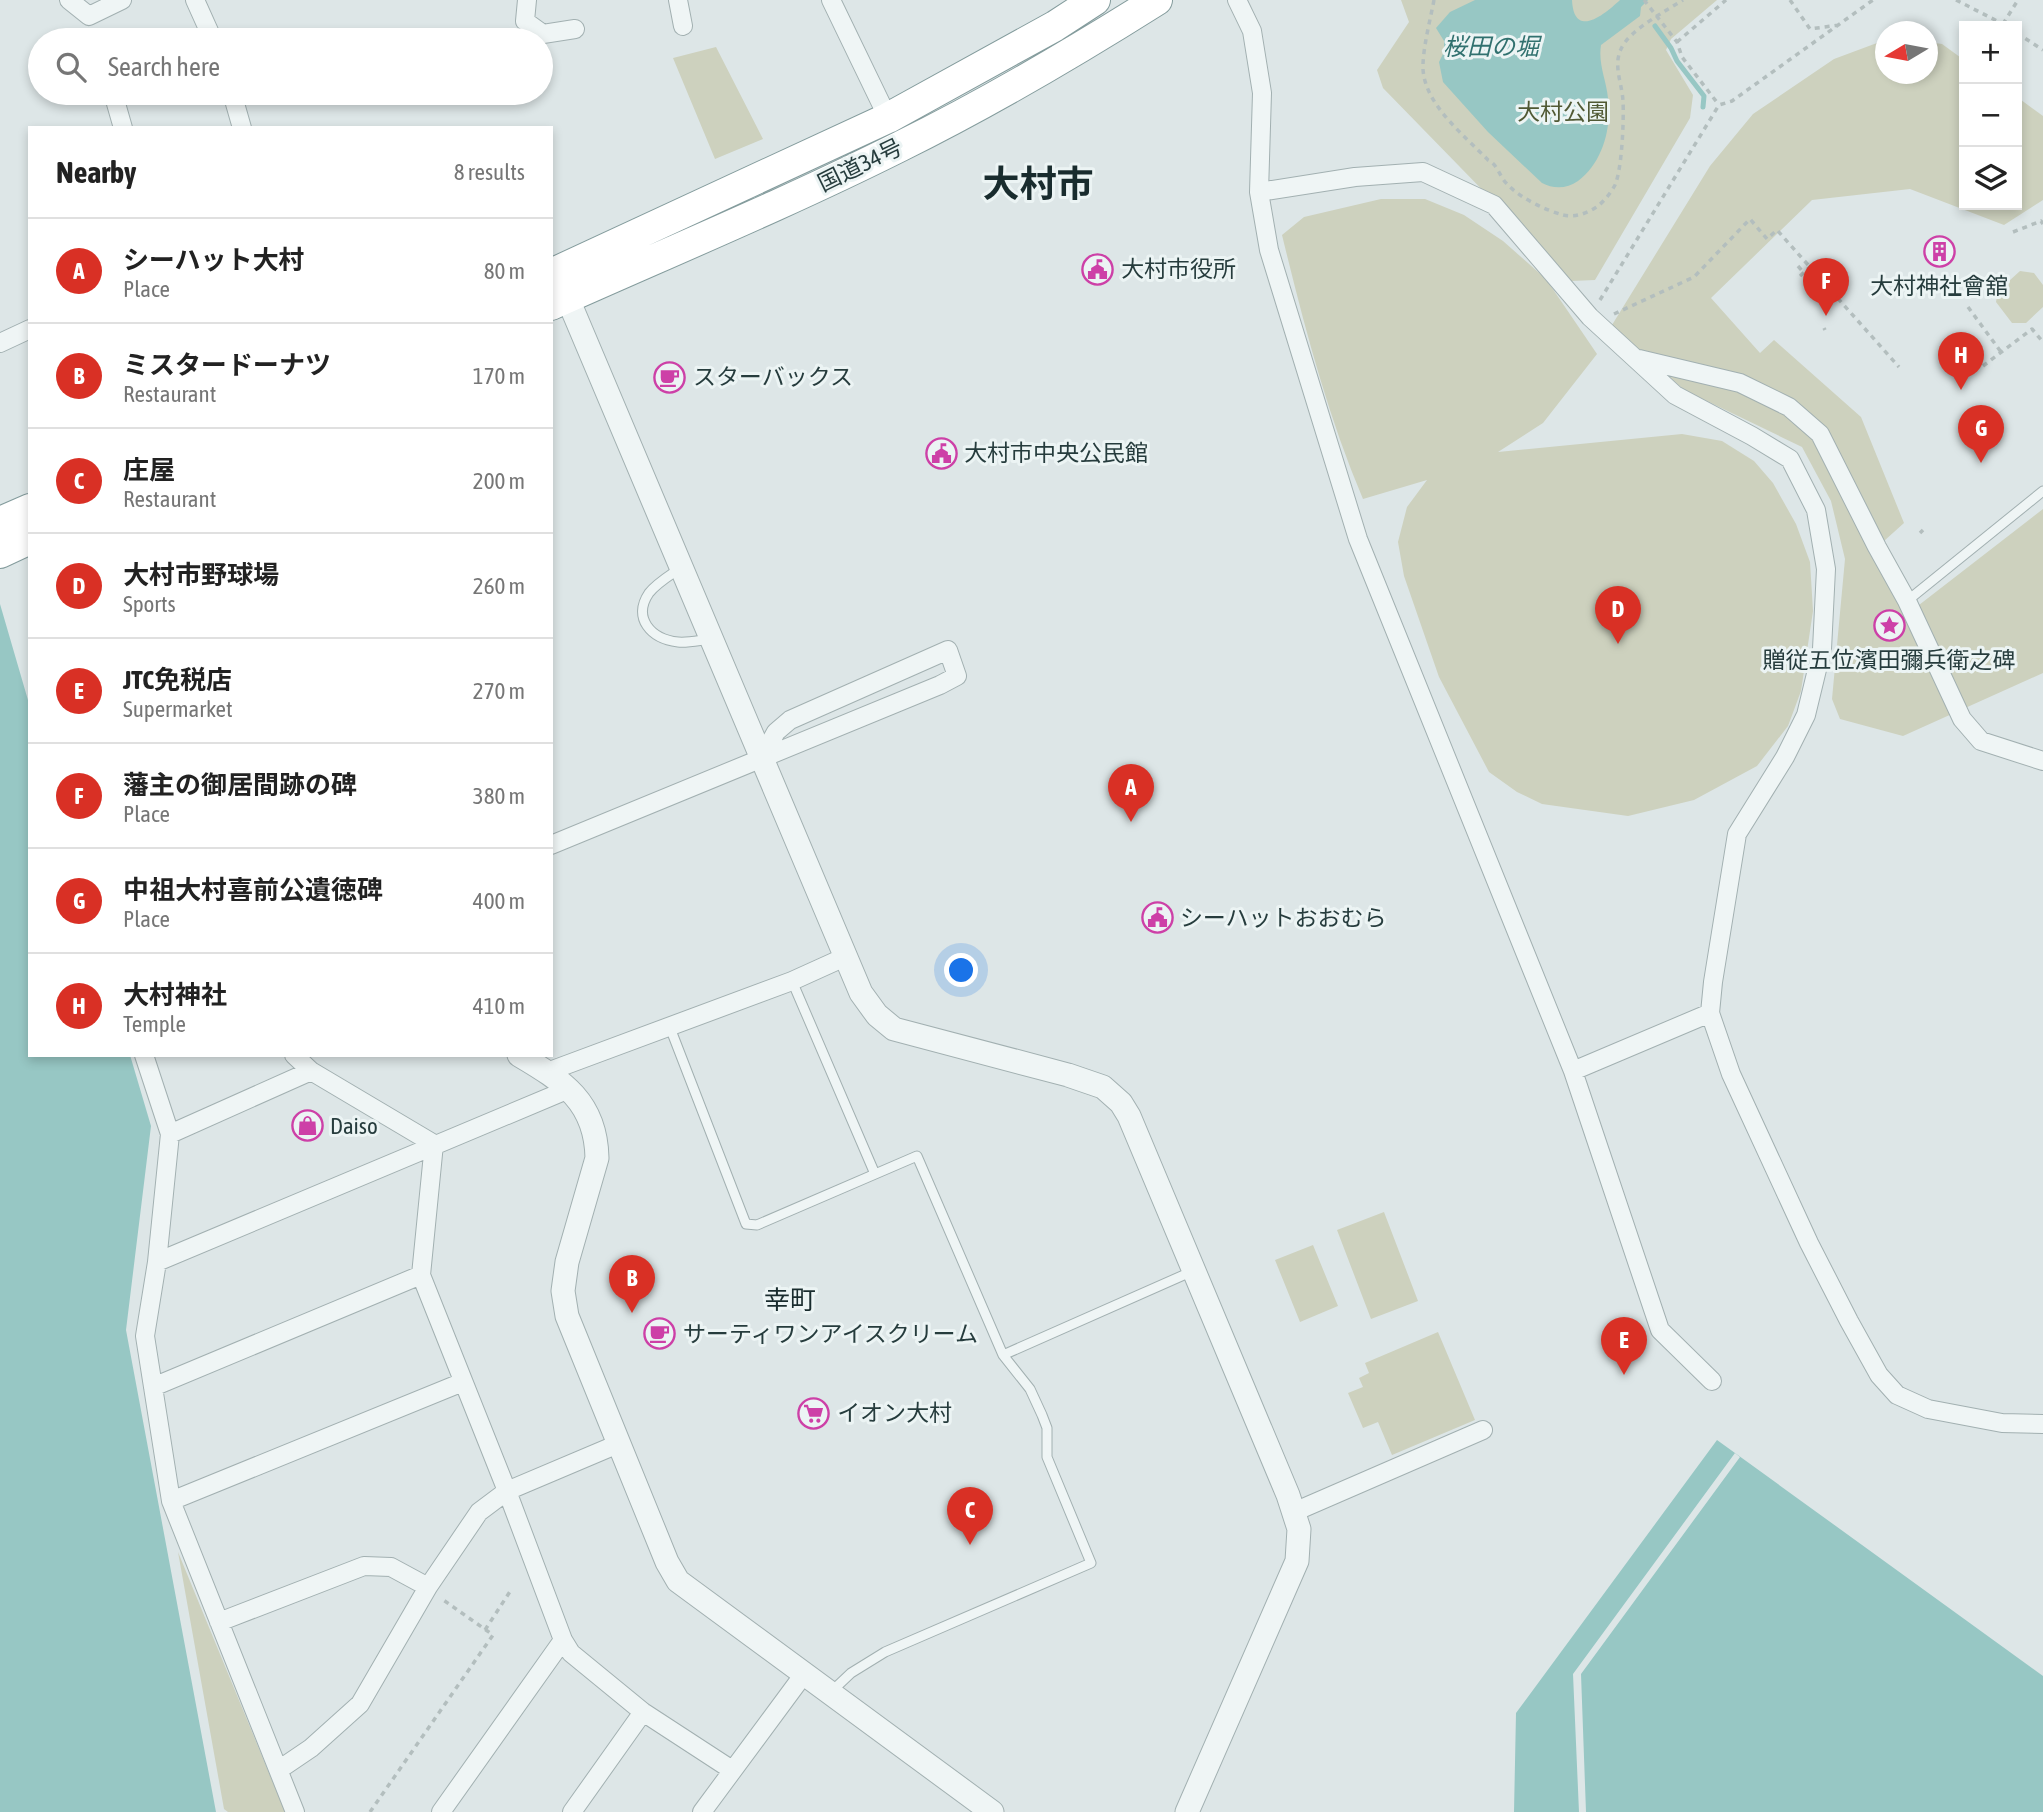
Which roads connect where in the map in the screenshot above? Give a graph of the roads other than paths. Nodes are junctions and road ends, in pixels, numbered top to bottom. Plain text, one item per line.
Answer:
1 (69, 0) edge
2 (122, 0) edge
3 (195, 0) edge
4 (527, 0) edge
5 (678, 0) edge
6 (831, 0) edge
7 (1095, 0) edge
8 (1157, 0) edge
9 (1237, 0) edge
10 (683, 26) dead end
11 (208, 28) edge
12 (536, 28) edge
13 (575, 29) dead end
14 (553, 32) edge
15 (116, 105) edge
16 (235, 105) edge
17 (888, 118) junction
18 (122, 126) edge
19 (241, 126) edge
20 (1259, 192) junction
21 (557, 287) edge
22 (28, 330) edge
23 (0, 343) edge
24 (1636, 358) junction
25 (2043, 491) edge
26 (28, 510) edge
27 (0, 522) edge
28 (28, 540) edge
29 (0, 553) edge
30 (682, 568) junction
31 (1907, 601) junction
32 (712, 638) junction
33 (762, 757) junction
34 (2043, 761) edge
35 (553, 844) edge
36 (845, 957) junction
37 (792, 981) junction
38 (1710, 1013) junction
39 (669, 1025) junction
40 (145, 1057) edge
41 (295, 1057) edge
42 (522, 1057) edge
43 (311, 1071) junction
44 (1573, 1071) junction
45 (547, 1072) junction
46 (569, 1089) junction
47 (170, 1134) junction
48 (434, 1144) junction
49 (875, 1174) junction
50 (157, 1262) junction
51 (1193, 1271) junction
52 (421, 1275) junction
53 (1003, 1355) junction
54 (1712, 1381) dead end
55 (463, 1382) junction
56 (153, 1387) junction
57 (2043, 1424) edge
58 (1483, 1430) dead end
59 (618, 1444) junction
60 (507, 1491) junction
61 (171, 1501) junction
62 (1294, 1512) junction
63 (428, 1588) junction
64 (219, 1622) junction
65 (563, 1640) junction
66 (804, 1674) junction
67 (830, 1693) junction
68 (643, 1712) junction
69 (280, 1769) junction
70 (732, 1770) junction
71 (295, 1812) edge
72 (441, 1812) edge
73 (572, 1812) edge
74 (702, 1812) edge
75 (992, 1812) edge
76 (1187, 1812) edge

1 - 2 street
3 - 11 street
4 - 12 street
5 - 10 street
6 - 17 street
7 - 17 highway, 国道34号
8 - 21 highway, 国道34号
9 - 20 street
13 - 14 street
15 - 18 street
16 - 19 street
17 - 21 highway, 国道34号
20 - 24 street
20 - 44 street
21 - 30 street
22 - 23 street
24 - 31 street
24 - 38 street
25 - 31 lane
26 - 27 highway
28 - 29 highway
30 - 32 street
30 - 32 lane
31 - 34 street
32 - 33 street
33 - 33 street
33 - 35 street
33 - 36 street
36 - 37 street
36 - 51 street
37 - 39 street
37 - 49 lane
38 - 44 street
38 - 57 street
39 - 45 street
39 - 49 lane
40 - 47 street
41 - 43 street
42 - 45 street
43 - 47 street
43 - 48 street
44 - 54 street
45 - 46 street
46 - 48 street
46 - 59 street
47 - 50 street
48 - 50 street
48 - 52 street
49 - 53 lane
50 - 56 street
51 - 53 lane
51 - 62 street
52 - 55 street
52 - 56 street
53 - 67 lane
55 - 60 street
55 - 61 street
56 - 61 street
58 - 62 street
59 - 60 street
59 - 66 street
60 - 63 street
60 - 65 street
61 - 64 street
62 - 76 street
63 - 64 street
63 - 69 street
64 - 69 street
65 - 68 street
65 - 72 street
66 - 67 street
66 - 70 street
67 - 75 street
68 - 70 street
68 - 73 street
69 - 71 street
70 - 74 street

